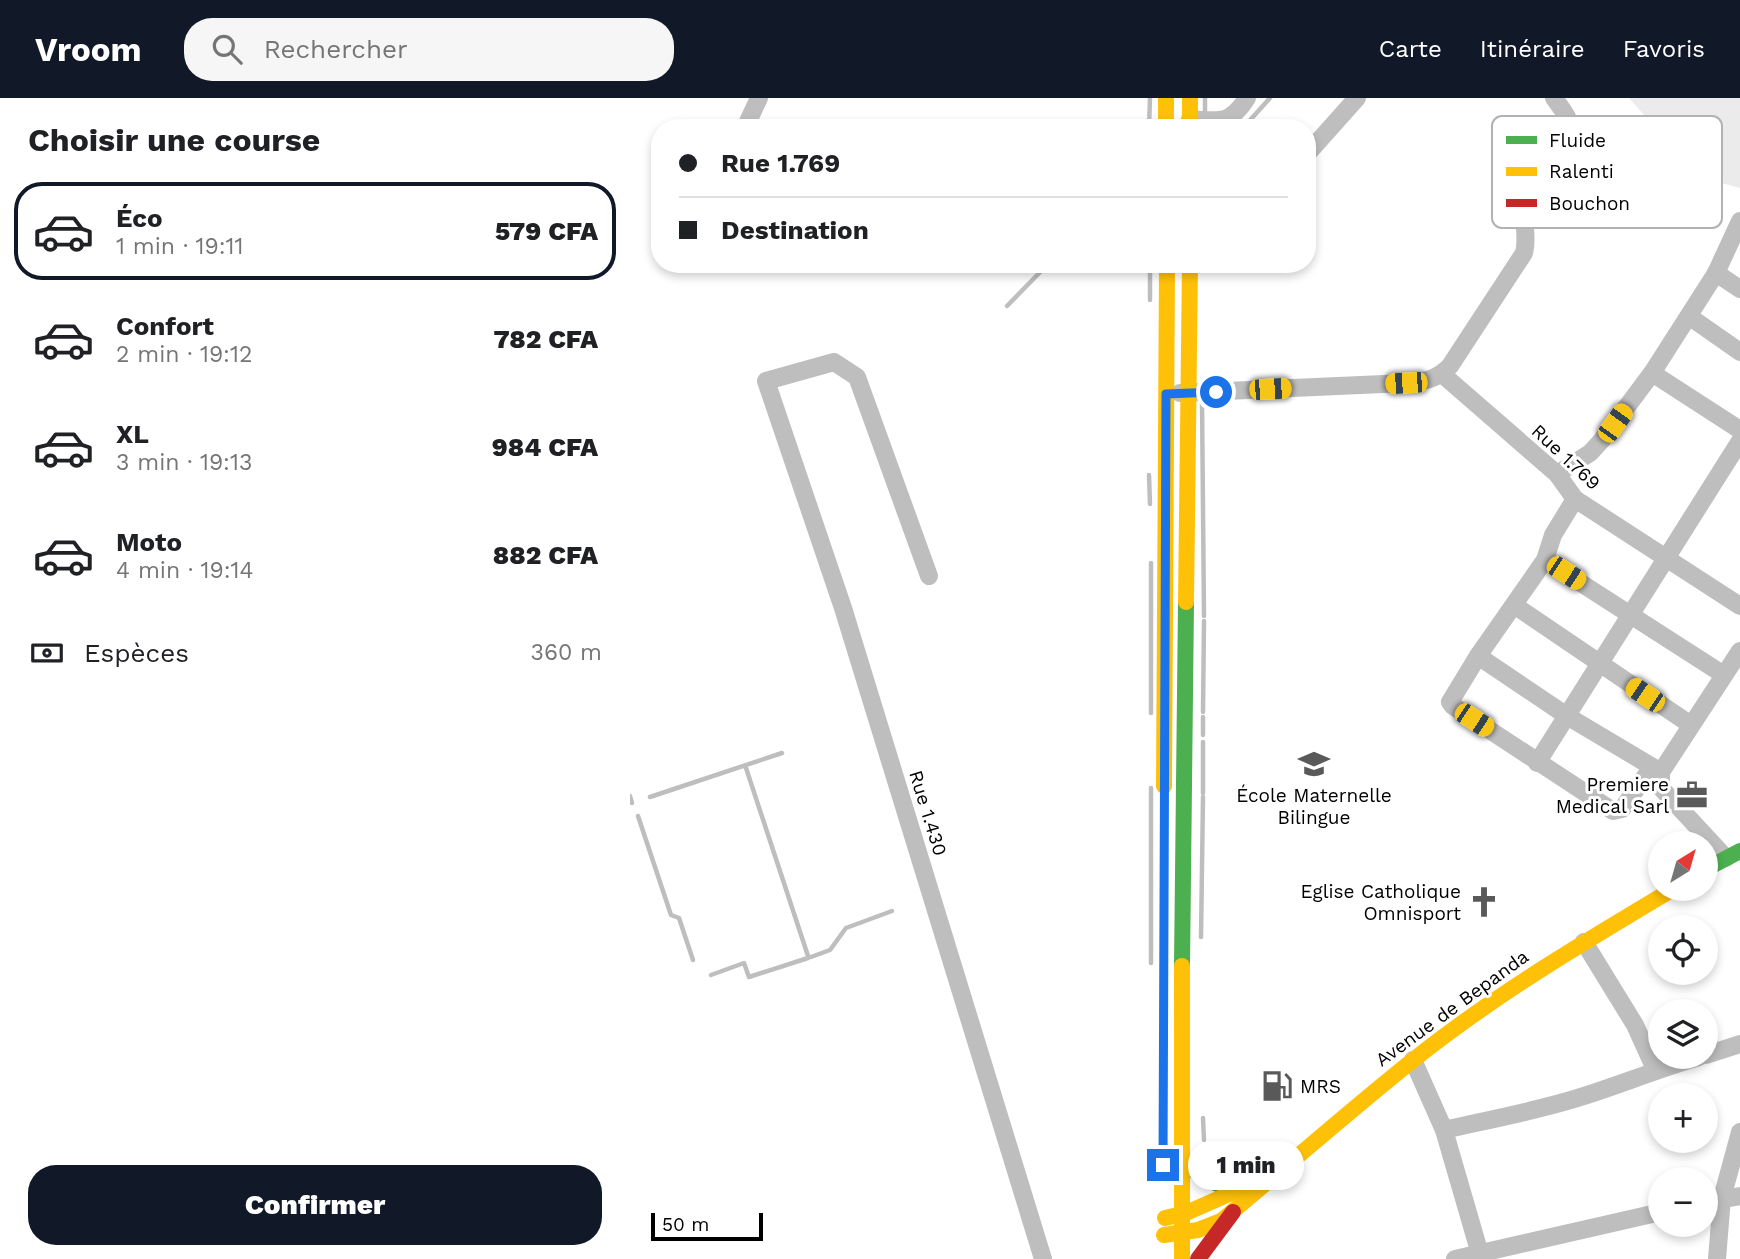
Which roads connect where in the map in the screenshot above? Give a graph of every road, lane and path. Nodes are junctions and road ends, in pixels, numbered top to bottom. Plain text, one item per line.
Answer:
1 (759, 98) edge
2 (1166, 98) edge
3 (1190, 98) edge
4 (1247, 98) edge
5 (1357, 98) edge
6 (1554, 98) edge
7 (1566, 116) edge
8 (749, 119) edge
9 (1166, 119) edge
10 (1190, 119) edge
11 (1229, 119) edge
12 (1316, 145) edge
13 (1740, 221) edge
14 (1527, 228) edge
15 (1167, 273) edge
16 (1190, 273) edge
17 (1716, 273) junction
18 (1740, 289) edge
19 (1689, 317) junction
20 (1740, 352) edge
21 (1652, 373) junction
22 (1442, 374) junction
23 (1189, 393) junction
24 (1166, 394) junction
25 (1740, 430) edge
26 (1740, 441) edge
27 (1557, 474) junction
28 (1576, 499) junction
29 (1665, 557) junction
30 (1545, 559) junction
31 (929, 576) dead end
32 (1514, 605) junction
33 (1740, 606) edge
34 (1630, 614) junction
35 (1740, 651) edge
36 (1478, 656) junction
37 (1599, 664) junction
38 (1724, 675) junction
39 (1567, 716) junction
40 (1691, 725) junction
41 (1537, 763) junction
42 (1656, 770) junction
43 (1164, 803) dead end
44 (1733, 854) edge
45 (1653, 901) edge
46 (1584, 942) junction
47 (1740, 1044) edge
48 (1718, 1051) edge
49 (1648, 1054) edge
50 (1413, 1060) junction
51 (1655, 1069) edge
52 (1444, 1129) junction
53 (1740, 1132) edge
54 (1182, 1161) junction
55 (1269, 1180) junction
56 (1233, 1191) junction
57 (1723, 1199) edge
58 (1233, 1212) junction
59 (1648, 1215) edge
60 (1181, 1216) junction
61 (1182, 1233) junction
62 (1480, 1254) junction
63 (1043, 1259) edge
64 (1182, 1259) edge
65 (1198, 1259) edge
66 (1455, 1259) edge
67 (1717, 1259) edge

1 - 8 street
2 - 9 main road
3 - 10 main road
4 - 11 street
5 - 12 street
6 - 7 street
13 - 17 street
14 - 22 street
15 - 24 main road
16 - 23 main road
17 - 18 street
17 - 19 street
19 - 20 street
19 - 21 street
21 - 25 street
21 - 27 street
22 - 23 street
22 - 27 street, Rue 1.769
23 - 24 street
23 - 54 main road
24 - 43 main road
26 - 29 street
27 - 28 street, Rue 1.769
28 - 29 street, Rue 1.769
28 - 30 street
29 - 33 street, Rue 1.769
29 - 34 street
30 - 32 street
30 - 34 street
31 - 63 street, Rue 1.430
32 - 36 street
32 - 37 street
34 - 37 street
34 - 38 street
35 - 38 street
36 - 39 street
36 - 41 street
37 - 39 street
37 - 40 street
38 - 40 street
39 - 41 street
39 - 42 street
40 - 42 street
41 - 42 street
42 - 44 street
45 - 46 main road, Avenue de Bepanda
46 - 49 street
46 - 50 main road, Avenue de Bepanda
47 - 48 street
50 - 52 street
50 - 55 main road, Avenue de Bepanda
51 - 52 street
52 - 62 street
53 - 57 street
54 - 56 main road
54 - 60 main road
55 - 56 main road, Avenue de Bepanda
55 - 58 main road, Avenue de Bepanda
56 - 60 main road, Avenue de Bepanda
57 - 67 street
58 - 61 main road, Avenue de Bepanda
58 - 65 main road
59 - 62 street
60 - 61 main road
60 - 61 main road, Avenue de Bepanda
61 - 64 main road
62 - 66 street

